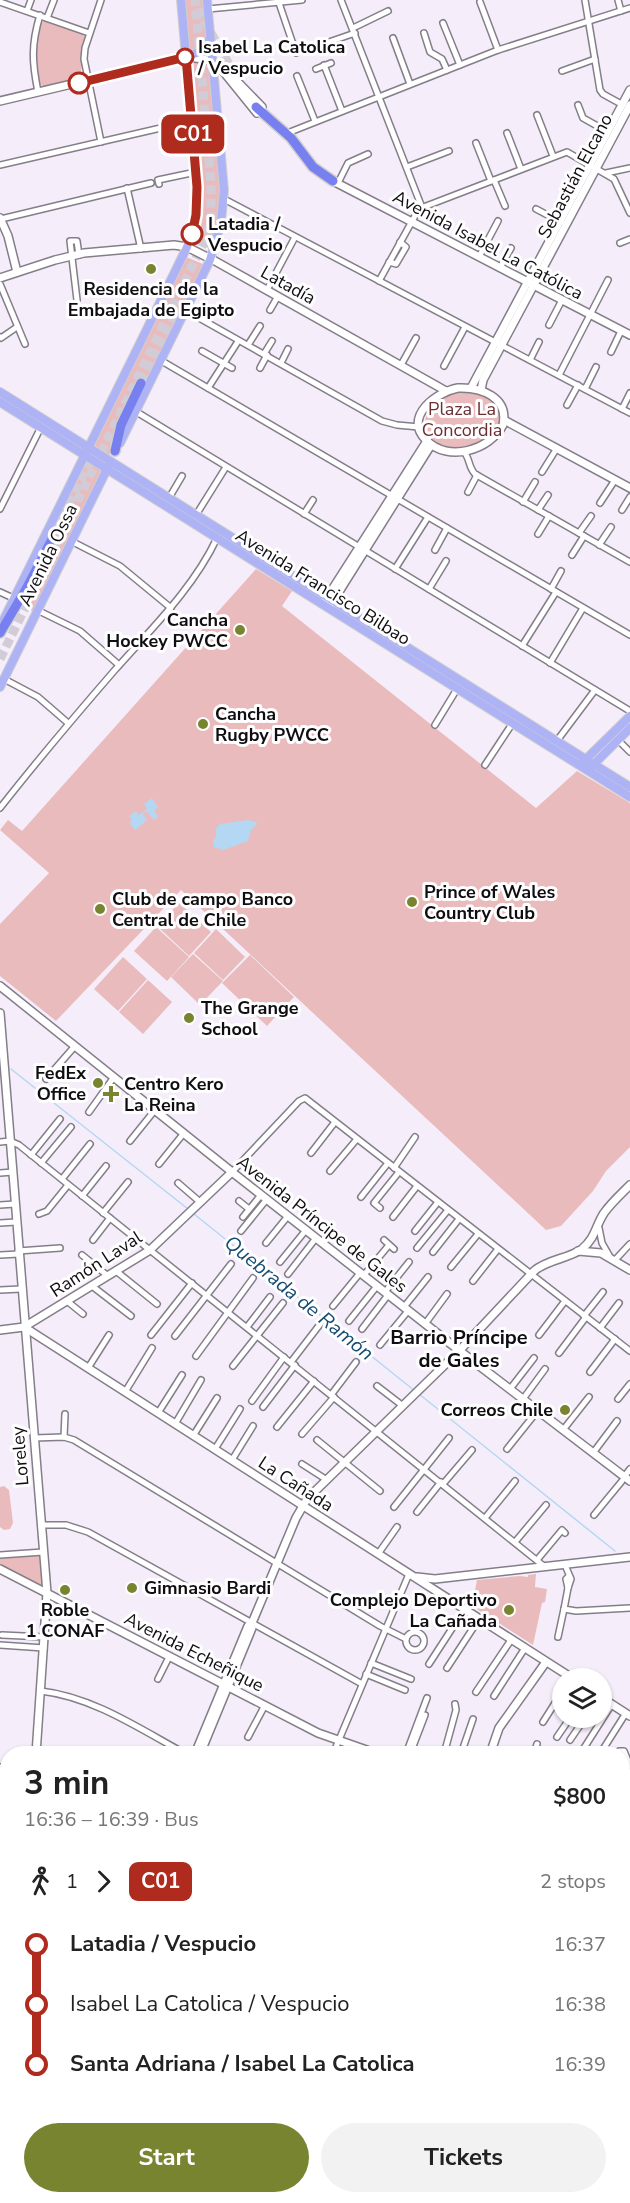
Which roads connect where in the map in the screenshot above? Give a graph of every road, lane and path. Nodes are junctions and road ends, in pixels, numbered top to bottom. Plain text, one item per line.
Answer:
1 (17, 0) edge
2 (31, 0) edge
3 (54, 0) edge
4 (101, 0) edge
5 (181, 0) edge
6 (207, 0) edge
7 (302, 0) edge
8 (341, 0) edge
9 (585, 0) edge
10 (618, 0) edge
11 (0, 2) edge
12 (480, 2) dead end
13 (279, 3) junction
14 (15, 7) junction
15 (630, 8) edge
16 (208, 9) junction
17 (27, 11) junction
18 (388, 11) dead end
19 (621, 11) junction
20 (40, 15) junction
21 (47, 18) junction
22 (588, 21) junction
23 (443, 23) dead end
24 (354, 30) junction
25 (89, 33) junction
26 (423, 33) dead end
27 (393, 38) dead end
28 (210, 39) junction
29 (326, 43) dead end
30 (498, 50) junction
31 (296, 53) dead end
32 (186, 57) junction
33 (595, 59) junction
34 (216, 64) junction
35 (460, 65) junction
36 (316, 69) dead end
37 (447, 70) junction
38 (562, 71) dead end
39 (297, 76) dead end
40 (87, 81) junction
41 (410, 84) junction
42 (630, 90) edge
43 (38, 92) junction
44 (380, 96) junction
45 (0, 101) edge
46 (578, 105) dead end
47 (628, 106) edge
48 (256, 107) dead end
49 (342, 111) junction
50 (217, 115) junction
51 (537, 115) dead end
52 (192, 120) junction
53 (315, 122) junction
54 (290, 132) junction
55 (608, 132) junction
56 (507, 133) dead end
57 (101, 142) junction
58 (476, 143) dead end
59 (449, 151) dead end
60 (368, 154) dead end
61 (553, 156) junction
62 (0, 165) edge
63 (594, 166) junction
64 (407, 167) junction
65 (630, 168) edge
66 (521, 169) junction
67 (196, 172) junction
68 (606, 173) junction
69 (492, 180) junction
70 (335, 182) junction
71 (152, 183) dead end
72 (159, 184) dead end
73 (127, 188) junction
74 (224, 199) junction
75 (505, 206) dead end
76 (421, 208) junction
77 (536, 209) dead end
78 (630, 213) edge
79 (568, 215) junction
80 (1, 219) edge
81 (498, 221) dead end
82 (411, 222) junction
83 (561, 222) junction
84 (295, 237) junction
85 (630, 239) edge
86 (620, 243) dead end
87 (187, 247) junction
88 (511, 248) dead end
89 (141, 249) junction
90 (75, 255) junction
91 (479, 257) junction
92 (211, 258) junction
93 (500, 268) junction
94 (17, 272) junction
95 (0, 278) edge
96 (608, 280) dead end
97 (379, 281) junction
98 (0, 284) edge
99 (531, 284) junction
100 (267, 290) junction
101 (278, 296) junction
102 (77, 300) dead end
103 (562, 300) junction
104 (185, 310) junction
105 (270, 310) dead end
106 (590, 315) junction
107 (260, 326) dead end
108 (549, 326) dead end
109 (17, 327) junction
110 (465, 327) junction
111 (621, 331) junction
112 (630, 335) edge
113 (0, 337) edge
114 (416, 338) dead end
115 (272, 341) dead end
116 (539, 342) dead end
117 (237, 343) dead end
118 (25, 344) dead end
119 (500, 344) junction
120 (248, 345) junction
121 (288, 349) dead end
122 (202, 351) dead end
123 (611, 352) dead end
124 (266, 354) junction
125 (160, 360) junction
126 (530, 360) junction
127 (224, 363) junction
128 (281, 363) junction
129 (401, 365) junction
130 (444, 366) dead end
131 (596, 367) dead end
132 (232, 368) dead end
133 (260, 368) dead end
134 (559, 375) junction
135 (141, 383) tunnel mouth
136 (578, 385) junction
137 (208, 388) junction
138 (471, 388) junction
139 (585, 389) junction
140 (481, 390) junction
141 (446, 391) junction
142 (0, 392) edge
143 (630, 393) edge
144 (0, 402) edge
145 (567, 405) dead end
146 (622, 409) junction
147 (135, 411) junction
148 (630, 413) edge
149 (504, 420) junction
150 (419, 427) junction
151 (40, 428) junction
152 (429, 443) junction
153 (557, 448) junction
154 (87, 452) junction
155 (116, 452) junction
156 (467, 452) junction
157 (109, 466) junction
158 (226, 466) junction
159 (542, 472) dead end
160 (477, 475) junction
161 (182, 476) dead end
162 (615, 480) junction
163 (536, 482) dead end
164 (630, 488) edge
165 (468, 492) dead end
166 (548, 495) dead end
167 (394, 497) junction
168 (630, 497) edge
169 (169, 498) junction
170 (313, 500) dead end
171 (523, 502) junction
172 (600, 503) dead end
173 (0, 509) edge
174 (538, 510) junction
175 (622, 510) dead end
176 (304, 514) junction
177 (196, 515) junction
178 (549, 516) junction
179 (591, 516) dead end
180 (428, 517) junction
181 (611, 527) dead end
182 (447, 528) junction
183 (538, 534) dead end
184 (582, 535) junction
185 (217, 538) junction
186 (233, 538) junction
187 (51, 541) tunnel mouth
188 (71, 541) junction
189 (226, 544) junction
190 (599, 545) junction
191 (213, 549) junction
192 (362, 549) junction
193 (435, 550) dead end
194 (572, 555) dead end
195 (446, 561) dead end
196 (630, 562) edge
197 (395, 569) junction
198 (561, 571) dead end
199 (429, 589) junction
200 (553, 590) junction
201 (0, 592) edge
202 (13, 598) junction
203 (328, 603) junction
204 (171, 608) junction
205 (584, 608) junction
206 (37, 610) junction
207 (0, 627) edge
208 (0, 633) edge
209 (630, 635) edge
210 (522, 646) junction
211 (550, 663) junction
212 (119, 665) junction
213 (2, 683) edge
214 (457, 689) junction
215 (595, 690) junction
216 (630, 711) edge
217 (630, 716) edge
218 (68, 723) junction
219 (512, 724) junction
220 (435, 725) dead end
221 (630, 728) edge
222 (618, 740) junction
223 (556, 742) junction
224 (630, 752) edge
225 (582, 763) junction
226 (485, 765) dead end
227 (590, 767) junction
228 (630, 787) edge
229 (630, 797) edge
230 (0, 808) edge
231 (0, 986) edge
232 (0, 1013) edge
233 (75, 1046) junction
234 (3, 1065) edge
235 (114, 1077) junction
236 (46, 1079) dead end
237 (3, 1084) edge
238 (155, 1110) junction
239 (88, 1112) dead end
240 (60, 1119) dead end
241 (336, 1122) junction
242 (71, 1127) dead end
243 (184, 1133) junction
244 (415, 1137) dead end
245 (357, 1139) junction
246 (10, 1141) junction
247 (130, 1141) dead end
248 (0, 1142) edge
249 (90, 1144) dead end
250 (311, 1153) dead end
251 (31, 1155) junction
252 (41, 1163) junction
253 (159, 1164) dead end
254 (391, 1165) junction
255 (106, 1166) dead end
256 (330, 1171) dead end
257 (13, 1172) junction
258 (232, 1172) junction
259 (399, 1172) junction
260 (0, 1173) edge
261 (62, 1179) junction
262 (129, 1182) dead end
263 (178, 1183) dead end
264 (68, 1185) junction
265 (630, 1185) edge
266 (417, 1186) junction
267 (82, 1196) junction
268 (264, 1197) junction
269 (361, 1197) dead end
270 (239, 1201) dead end
271 (200, 1202) junction
272 (438, 1202) junction
273 (15, 1204) junction
274 (0, 1205) edge
275 (380, 1208) dead end
276 (249, 1209) junction
277 (447, 1210) junction
278 (103, 1213) junction
279 (39, 1215) dead end
280 (288, 1216) junction
281 (393, 1216) dead end
282 (243, 1217) dead end
283 (110, 1218) junction
284 (459, 1219) junction
285 (16, 1222) junction
286 (0, 1223) edge
287 (599, 1228) junction
288 (306, 1230) junction
289 (241, 1231) dead end
290 (415, 1231) dead end
291 (480, 1235) junction
292 (316, 1238) junction
293 (93, 1240) dead end
294 (384, 1240) dead end
295 (266, 1243) dead end
296 (630, 1244) edge
297 (60, 1248) dead end
298 (417, 1248) dead end
299 (498, 1249) junction
300 (150, 1250) junction
301 (433, 1251) dead end
302 (578, 1251) junction
303 (19, 1253) junction
304 (0, 1255) edge
305 (82, 1255) dead end
306 (612, 1259) junction
307 (280, 1262) dead end
308 (409, 1262) dead end
309 (231, 1264) dead end
310 (452, 1268) dead end
311 (630, 1270) edge
312 (116, 1271) junction
313 (288, 1274) dead end
314 (362, 1274) junction
315 (530, 1274) junction
316 (108, 1276) junction
317 (428, 1276) dead end
318 (253, 1278) dead end
319 (473, 1281) dead end
320 (192, 1283) junction
321 (92, 1286) junction
322 (377, 1286) junction
323 (21, 1289) junction
324 (0, 1290) edge
325 (603, 1292) dead end
326 (387, 1294) junction
327 (447, 1294) dead end
328 (207, 1295) junction
329 (270, 1297) dead end
330 (67, 1301) junction
331 (565, 1301) junction
332 (283, 1303) dead end
333 (619, 1303) dead end
334 (157, 1304) dead end
335 (333, 1306) dead end
336 (406, 1309) junction
337 (228, 1312) junction
338 (83, 1314) dead end
339 (131, 1316) dead end
340 (585, 1317) junction
341 (349, 1321) dead end
342 (321, 1323) dead end
343 (425, 1324) junction
344 (24, 1327) junction
345 (247, 1327) junction
346 (600, 1328) junction
347 (362, 1329) dead end
348 (0, 1330) edge
349 (109, 1335) dead end
350 (151, 1335) dead end
351 (257, 1335) junction
352 (538, 1335) dead end
353 (175, 1336) dead end
354 (615, 1339) junction
355 (380, 1345) dead end
356 (152, 1348) dead end
357 (459, 1351) junction
358 (630, 1351) edge
359 (559, 1353) dead end
360 (196, 1356) dead end
361 (284, 1357) junction
362 (534, 1358) dead end
363 (356, 1362) dead end
364 (293, 1364) junction
365 (233, 1366) dead end
366 (88, 1368) junction
367 (545, 1369) dead end
368 (590, 1372) dead end
369 (182, 1376) dead end
370 (201, 1380) dead end
371 (314, 1381) junction
372 (630, 1384) edge
373 (378, 1386) dead end
374 (510, 1389) junction
375 (125, 1392) junction
376 (332, 1396) junction
377 (589, 1397) dead end
378 (217, 1398) dead end
379 (523, 1399) junction
380 (618, 1399) dead end
381 (252, 1401) dead end
382 (403, 1406) junction
383 (263, 1407) dead end
384 (240, 1409) dead end
385 (158, 1413) junction
386 (65, 1414) dead end
387 (535, 1414) dead end
388 (617, 1421) dead end
389 (175, 1424) junction
390 (253, 1426) dead end
391 (277, 1427) dead end
392 (563, 1430) junction
393 (377, 1431) junction
394 (302, 1434) dead end
395 (193, 1436) junction
396 (64, 1437) junction
397 (34, 1438) junction
398 (449, 1438) dead end
399 (317, 1440) dead end
400 (215, 1449) junction
401 (507, 1449) dead end
402 (472, 1450) dead end
403 (593, 1453) junction
404 (232, 1460) junction
405 (345, 1462) junction
406 (302, 1464) dead end
407 (424, 1469) junction
408 (630, 1469) edge
409 (625, 1479) edge
410 (327, 1480) junction
411 (515, 1481) dead end
412 (442, 1483) junction
413 (380, 1491) dead end
414 (546, 1504) dead end
415 (302, 1506) junction
416 (394, 1507) dead end
417 (417, 1512) dead end
418 (594, 1515) dead end
419 (485, 1518) junction
420 (41, 1525) junction
421 (396, 1527) dead end
422 (565, 1533) dead end
423 (515, 1542) junction
424 (43, 1552) junction
425 (378, 1554) junction
426 (0, 1555) edge
427 (630, 1557) edge
428 (537, 1560) junction
429 (277, 1563) junction
430 (565, 1565) junction
431 (545, 1567) junction
432 (0, 1569) edge
433 (408, 1574) junction
434 (435, 1580) junction
435 (434, 1590) junction
436 (47, 1593) junction
437 (564, 1608) junction
438 (630, 1608) edge
439 (464, 1610) junction
440 (479, 1619) junction
441 (252, 1623) junction
442 (385, 1629) junction
443 (2, 1635) dead end
444 (45, 1637) junction
445 (558, 1637) dead end
446 (406, 1639) dead end
447 (511, 1640) junction
448 (0, 1645) edge
449 (44, 1648) junction
450 (525, 1648) junction
451 (170, 1657) junction
452 (546, 1662) junction
453 (371, 1663) junction
454 (429, 1664) dead end
455 (447, 1668) dead end
456 (555, 1668) edge
457 (366, 1674) junction
458 (158, 1679) dead end
459 (411, 1679) dead end
460 (362, 1684) junction
461 (226, 1685) junction
462 (405, 1690) dead end
463 (40, 1691) junction
464 (476, 1692) dead end
465 (494, 1696) dead end
466 (427, 1698) dead end
467 (455, 1704) dead end
468 (612, 1704) edge
469 (265, 1705) junction
470 (552, 1708) edge
471 (425, 1715) dead end
472 (628, 1715) edge
473 (472, 1719) dead end
474 (543, 1722) dead end
475 (210, 1724) junction
476 (563, 1728) edge
477 (578, 1728) edge
478 (597, 1728) edge
479 (248, 1737) dead end
480 (557, 1737) dead end
481 (570, 1740) dead end
482 (338, 1741) junction
483 (37, 1746) edge
484 (171, 1746) edge
485 (199, 1746) edge
486 (203, 1746) edge
487 (336, 1746) edge
488 (353, 1746) edge
489 (411, 1746) edge
490 (411, 1746) edge
491 (446, 1746) edge
492 (464, 1746) edge
493 (495, 1746) edge
494 (585, 1746) edge
495 (606, 1746) edge

1 - 14 street
2 - 17 street
3 - 21 street
4 - 25 street
5 - 32 main road, Avenida Ossa
6 - 16 main road, Avenida Ossa
7 - 13 street
8 - 24 street
9 - 22 street
10 - 19 street
11 - 14 street
12 - 30 street
13 - 16 street
13 - 31 street
14 - 17 street
15 - 19 street
16 - 28 main road, Avenida Ossa
17 - 20 street
18 - 24 street
19 - 22 street
20 - 21 street
20 - 43 street
21 - 25 street
22 - 30 street
22 - 33 street
23 - 35 street
24 - 29 street
24 - 44 street
25 - 40 street
26 - 37 street
27 - 41 street
28 - 32 main road
28 - 34 main road, Avenida Ossa
30 - 35 street
32 - 34 street, Avenida Isabel La Católica
32 - 40 street, Avenida Isabel La Católica
32 - 52 main road, Avenida Ossa
33 - 38 street
33 - 47 street
34 - 50 main road, Avenida Ossa
34 - 54 street, Avenida Isabel La Católica
34 - 70 street, Avenida Isabel La Católica
35 - 37 street
36 - 49 street
37 - 41 street
39 - 53 street
40 - 43 street, Avenida Isabel La Católica
40 - 57 street
41 - 44 street
42 - 47 street, Sebastián Elcano
43 - 45 street, Avenida Isabel La Católica
44 - 49 street
44 - 64 street
46 - 55 street
47 - 55 street, Sebastián Elcano
47 - 63 street, Sebastián Elcano
48 - 70 highway
49 - 53 street
50 - 52 street
50 - 74 main road, Avenida Ossa
51 - 61 street
52 - 57 street
52 - 67 main road, Avenida Ossa
53 - 54 street
54 - 70 street, Avenida Isabel La Católica
55 - 63 street, Sebastián Elcano
56 - 66 street
57 - 62 street
58 - 69 street
59 - 64 street
60 - 70 street
61 - 63 street
61 - 66 street
63 - 68 street
63 - 79 street, Sebastián Elcano
64 - 76 street
65 - 68 street
66 - 69 street
67 - 72 street
67 - 87 main road, Avenida Ossa
68 - 78 street
69 - 75 street
69 - 76 street
70 - 82 street, Avenida Isabel La Católica
71 - 73 street
73 - 80 street
73 - 89 street
74 - 84 street
74 - 92 main road, Avenida Ossa
76 - 82 street
77 - 83 street, Sebastián Elcano
79 - 83 street, Sebastián Elcano
79 - 99 street, Sebastián Elcano
80 - 94 street
81 - 91 street
82 - 91 street, Avenida Isabel La Católica
82 - 97 street
83 - 99 street, Sebastián Elcano
84 - 97 street
84 - 100 street
85 - 86 street
87 - 89 street, Latadía
87 - 92 street, Latadía
87 - 154 main road, Avenida Ossa
88 - 93 street
89 - 90 street, Latadía
90 - 94 street, Latadía
90 - 102 street
91 - 93 street, Avenida Isabel La Católica
92 - 100 street, Latadía
92 - 104 main road, Avenida Ossa
93 - 99 street, Avenida Isabel La Católica
94 - 95 street, Latadía
96 - 106 street
97 - 110 street
98 - 109 street
99 - 103 street, Avenida Isabel La Católica
99 - 119 street, Sebastián Elcano
100 - 101 street, Latadía
101 - 105 street
101 - 129 street, Latadía
103 - 106 street, Avenida Isabel La Católica
103 - 108 street
104 - 120 street
104 - 125 main road, Avenida Ossa
106 - 111 street, Avenida Isabel La Católica
106 - 134 street
107 - 120 street
109 - 113 street
109 - 118 street
110 - 119 street
110 - 130 street
111 - 112 street, Avenida Isabel La Católica
111 - 123 street
114 - 129 street
115 - 124 street
116 - 126 street
117 - 127 street
119 - 126 street
119 - 138 street, Sebastián Elcano
119 - 140 street, Sebastián Elcano
120 - 124 street
121 - 128 street
122 - 127 street
124 - 128 street
124 - 133 street
125 - 137 street
125 - 147 main road, Avenida Ossa
126 - 134 street
127 - 132 street
127 - 137 street
128 - 150 street
129 - 141 street, Latadía
131 - 139 street
134 - 136 street
135 - 155 highway
136 - 139 street
136 - 145 street
137 - 167 street
138 - 140 street
138 - 141 street
139 - 146 street
140 - 149 street
141 - 150 street
142 - 154 main road, Avenida Francisco Bilbao
143 - 146 street
144 - 151 main road, Avenida Francisco Bilbao
146 - 148 street
147 - 155 main road, Avenida Ossa
147 - 158 street
149 - 153 street
149 - 156 street
150 - 152 street
151 - 154 main road, Avenida Francisco Bilbao
151 - 173 street
152 - 156 street
152 - 167 street
153 - 159 street
153 - 162 street
154 - 157 main road, Avenida Francisco Bilbao
154 - 202 main road, Avenida Ossa
155 - 157 main road, Avenida Ossa
156 - 160 street
157 - 169 main road, Avenida Francisco Bilbao
157 - 185 main road, Avenida Francisco Bilbao
157 - 188 main road, Avenida Ossa
158 - 176 street
158 - 177 street
160 - 165 street
160 - 171 street
161 - 169 street
162 - 164 street
162 - 172 street
163 - 171 street
166 - 174 street
167 - 180 street
167 - 192 street
168 - 175 street
169 - 177 main road, Avenida Francisco Bilbao
170 - 176 street
171 - 174 street
174 - 178 street
176 - 192 street
177 - 186 main road, Avenida Francisco Bilbao
178 - 183 street
178 - 184 street
179 - 184 street
180 - 182 street
180 - 197 street
181 - 190 street
182 - 193 street
182 - 200 street
184 - 190 street
184 - 194 street
185 - 186 main road
185 - 189 main road, Avenida Francisco Bilbao
185 - 191 street
186 - 203 main road, Avenida Francisco Bilbao
187 - 208 highway
188 - 204 street
188 - 206 main road, Avenida Ossa
189 - 191 street
189 - 203 main road, Avenida Francisco Bilbao
190 - 196 street
191 - 204 street
192 - 197 street
192 - 203 street
195 - 199 street
197 - 199 street
198 - 200 street
199 - 210 street
200 - 205 street
200 - 210 street
201 - 202 street
202 - 207 main road, Avenida Ossa
203 - 214 main road, Avenida Francisco Bilbao
203 - 223 main road, Avenida Francisco Bilbao
204 - 212 street
205 - 209 street
205 - 211 street
206 - 212 street
206 - 213 main road, Avenida Ossa
210 - 211 street
211 - 215 street
212 - 218 street
213 - 218 street
214 - 219 main road, Avenida Francisco Bilbao
214 - 220 street
215 - 216 street
215 - 223 street
217 - 225 main road
218 - 230 street
219 - 225 main road, Avenida Francisco Bilbao
219 - 226 street
221 - 222 main road
222 - 224 street
222 - 227 main road
223 - 225 main road, Avenida Francisco Bilbao
225 - 227 main road, Avenida Francisco Bilbao
227 - 228 main road, Avenida Francisco Bilbao
227 - 229 main road, Avenida Francisco Bilbao
231 - 233 street, Avenida Príncipe de Gales
232 - 234 street, Loreley
233 - 235 street, Avenida Príncipe de Gales
233 - 236 street
234 - 237 street, Loreley
235 - 238 street, Avenida Príncipe de Gales
235 - 239 street
237 - 246 street, Loreley
238 - 243 street, Avenida Príncipe de Gales
238 - 247 street
240 - 251 street
241 - 245 street
241 - 250 street
241 - 258 street
242 - 252 street
243 - 253 street
243 - 258 street, Avenida Príncipe de Gales
244 - 254 street
245 - 254 street
245 - 256 street
246 - 248 street
246 - 251 street
246 - 257 street, Loreley
249 - 261 street
251 - 252 street
252 - 261 street
254 - 259 street
254 - 269 street
255 - 267 street
257 - 260 street
257 - 273 street, Loreley
258 - 268 street, Avenida Príncipe de Gales
258 - 271 street, Ramón Laval
259 - 266 street
259 - 275 street
261 - 264 street
262 - 278 street
263 - 271 street
264 - 267 street
264 - 279 street
265 - 287 street
266 - 272 street
266 - 281 street
267 - 278 street
268 - 276 street
268 - 280 street, Avenida Príncipe de Gales
268 - 289 street
270 - 276 street
271 - 300 street, Ramón Laval
272 - 277 street
272 - 290 street
273 - 274 street
273 - 285 street, Loreley
276 - 282 street
277 - 284 street
277 - 298 street
278 - 283 street
280 - 288 street, Avenida Príncipe de Gales
280 - 295 street
283 - 293 street
283 - 300 street
284 - 291 street
284 - 301 street
285 - 286 street
285 - 303 street, Loreley
287 - 302 street
287 - 306 street
288 - 292 street, Avenida Príncipe de Gales
288 - 307 street
291 - 299 street
291 - 310 street
292 - 313 street
292 - 314 street, Avenida Príncipe de Gales
294 - 314 street
296 - 306 street
297 - 303 street
299 - 315 street
299 - 319 street
300 - 312 street, Ramón Laval
300 - 320 street
302 - 306 street
302 - 315 street
303 - 304 street
303 - 323 street, Loreley
305 - 316 street
306 - 311 street
308 - 326 street
309 - 328 street
312 - 316 street, Ramón Laval
312 - 334 street
314 - 322 street, Avenida Príncipe de Gales
314 - 335 street
315 - 331 street
315 - 357 street
316 - 321 street, Ramón Laval
317 - 336 street
318 - 337 street
320 - 328 street
320 - 350 street
321 - 330 street, Ramón Laval
321 - 339 street
322 - 326 street, Avenida Príncipe de Gales
322 - 341 street
323 - 324 street
323 - 344 street, Loreley
325 - 340 street
326 - 336 street, Avenida Príncipe de Gales
326 - 347 street
327 - 343 street
328 - 337 street
328 - 353 street
329 - 345 street
330 - 338 street
330 - 344 street, Ramón Laval
331 - 340 street
331 - 352 street
332 - 351 street
333 - 346 street
336 - 343 street, Avenida Príncipe de Gales
336 - 355 street
337 - 345 street
337 - 360 street
340 - 346 street
340 - 359 street
342 - 364 street
343 - 357 street, Avenida Príncipe de Gales
344 - 348 street
344 - 366 street, La Cañada
344 - 397 street, Loreley
345 - 351 street
346 - 354 street
349 - 366 street
351 - 361 street
351 - 365 street
354 - 358 street
354 - 368 street
356 - 375 street
357 - 374 street, Avenida Príncipe de Gales
357 - 382 street
361 - 364 street
361 - 381 street
362 - 374 street
363 - 376 street
364 - 371 street
364 - 383 street
366 - 375 street, La Cañada
367 - 379 street
369 - 385 street
370 - 389 street
371 - 376 street
371 - 391 street
372 - 380 street
373 - 382 street
374 - 379 street, Avenida Príncipe de Gales
375 - 385 street, La Cañada
376 - 393 street
376 - 394 street
377 - 392 street
378 - 395 street
379 - 392 street, Avenida Príncipe de Gales
382 - 393 street
384 - 400 street
385 - 389 street, La Cañada
386 - 396 street
387 - 401 street
388 - 403 street
389 - 395 street, La Cañada
390 - 404 street
392 - 403 street, Avenida Príncipe de Gales
393 - 405 street
393 - 407 street
395 - 400 street, La Cañada
396 - 397 street
396 - 429 street
397 - 420 street, Loreley
398 - 407 street
399 - 405 street
400 - 404 street, La Cañada
402 - 412 street
403 - 409 street, Avenida Príncipe de Gales
404 - 415 street, La Cañada
405 - 410 street
405 - 413 street
406 - 410 street
407 - 412 street
407 - 416 street
408 - 409 street
409 - 418 street
410 - 415 street
411 - 419 street
412 - 417 street
412 - 419 street
414 - 423 street
415 - 425 street, La Cañada
415 - 429 street
419 - 423 street
420 - 424 street, Loreley
420 - 441 street
421 - 425 street
422 - 428 street
423 - 428 street
424 - 426 street
424 - 436 street, Loreley
425 - 433 street, La Cañada
427 - 430 street
428 - 431 street
429 - 441 street
429 - 442 street
430 - 431 street
430 - 437 street
431 - 434 street
432 - 436 street, Avenida Echeñique
433 - 434 street
433 - 435 street, La Cañada
433 - 442 street
434 - 435 street
435 - 439 street, La Cañada
436 - 444 street, Loreley
436 - 451 street, Avenida Echeñique
437 - 438 street
437 - 445 street
439 - 440 street, La Cañada
439 - 454 street
440 - 447 street, La Cañada
440 - 455 street
441 - 460 street
441 - 461 street
442 - 446 street
442 - 453 street
443 - 444 street
444 - 449 street, Loreley
447 - 450 street, La Cañada
447 - 464 street
448 - 449 street
449 - 463 street, Loreley
450 - 452 street, La Cañada
450 - 465 street
451 - 458 street
451 - 461 street, Avenida Echeñique
452 - 456 street, La Cañada
452 - 493 street
453 - 457 street
453 - 459 street
457 - 460 street
457 - 462 street
460 - 482 street
461 - 469 street, Avenida Echeñique
461 - 475 street
463 - 483 street, Loreley
463 - 484 street
466 - 489 street
467 - 491 street
468 - 472 street
469 - 479 street
469 - 482 street, Avenida Echeñique
470 - 474 street
471 - 490 street
472 - 495 street
473 - 492 street
475 - 485 street
475 - 486 street
476 - 480 street
477 - 481 street
478 - 494 street
482 - 487 street
482 - 488 street, Avenida Echeñique

